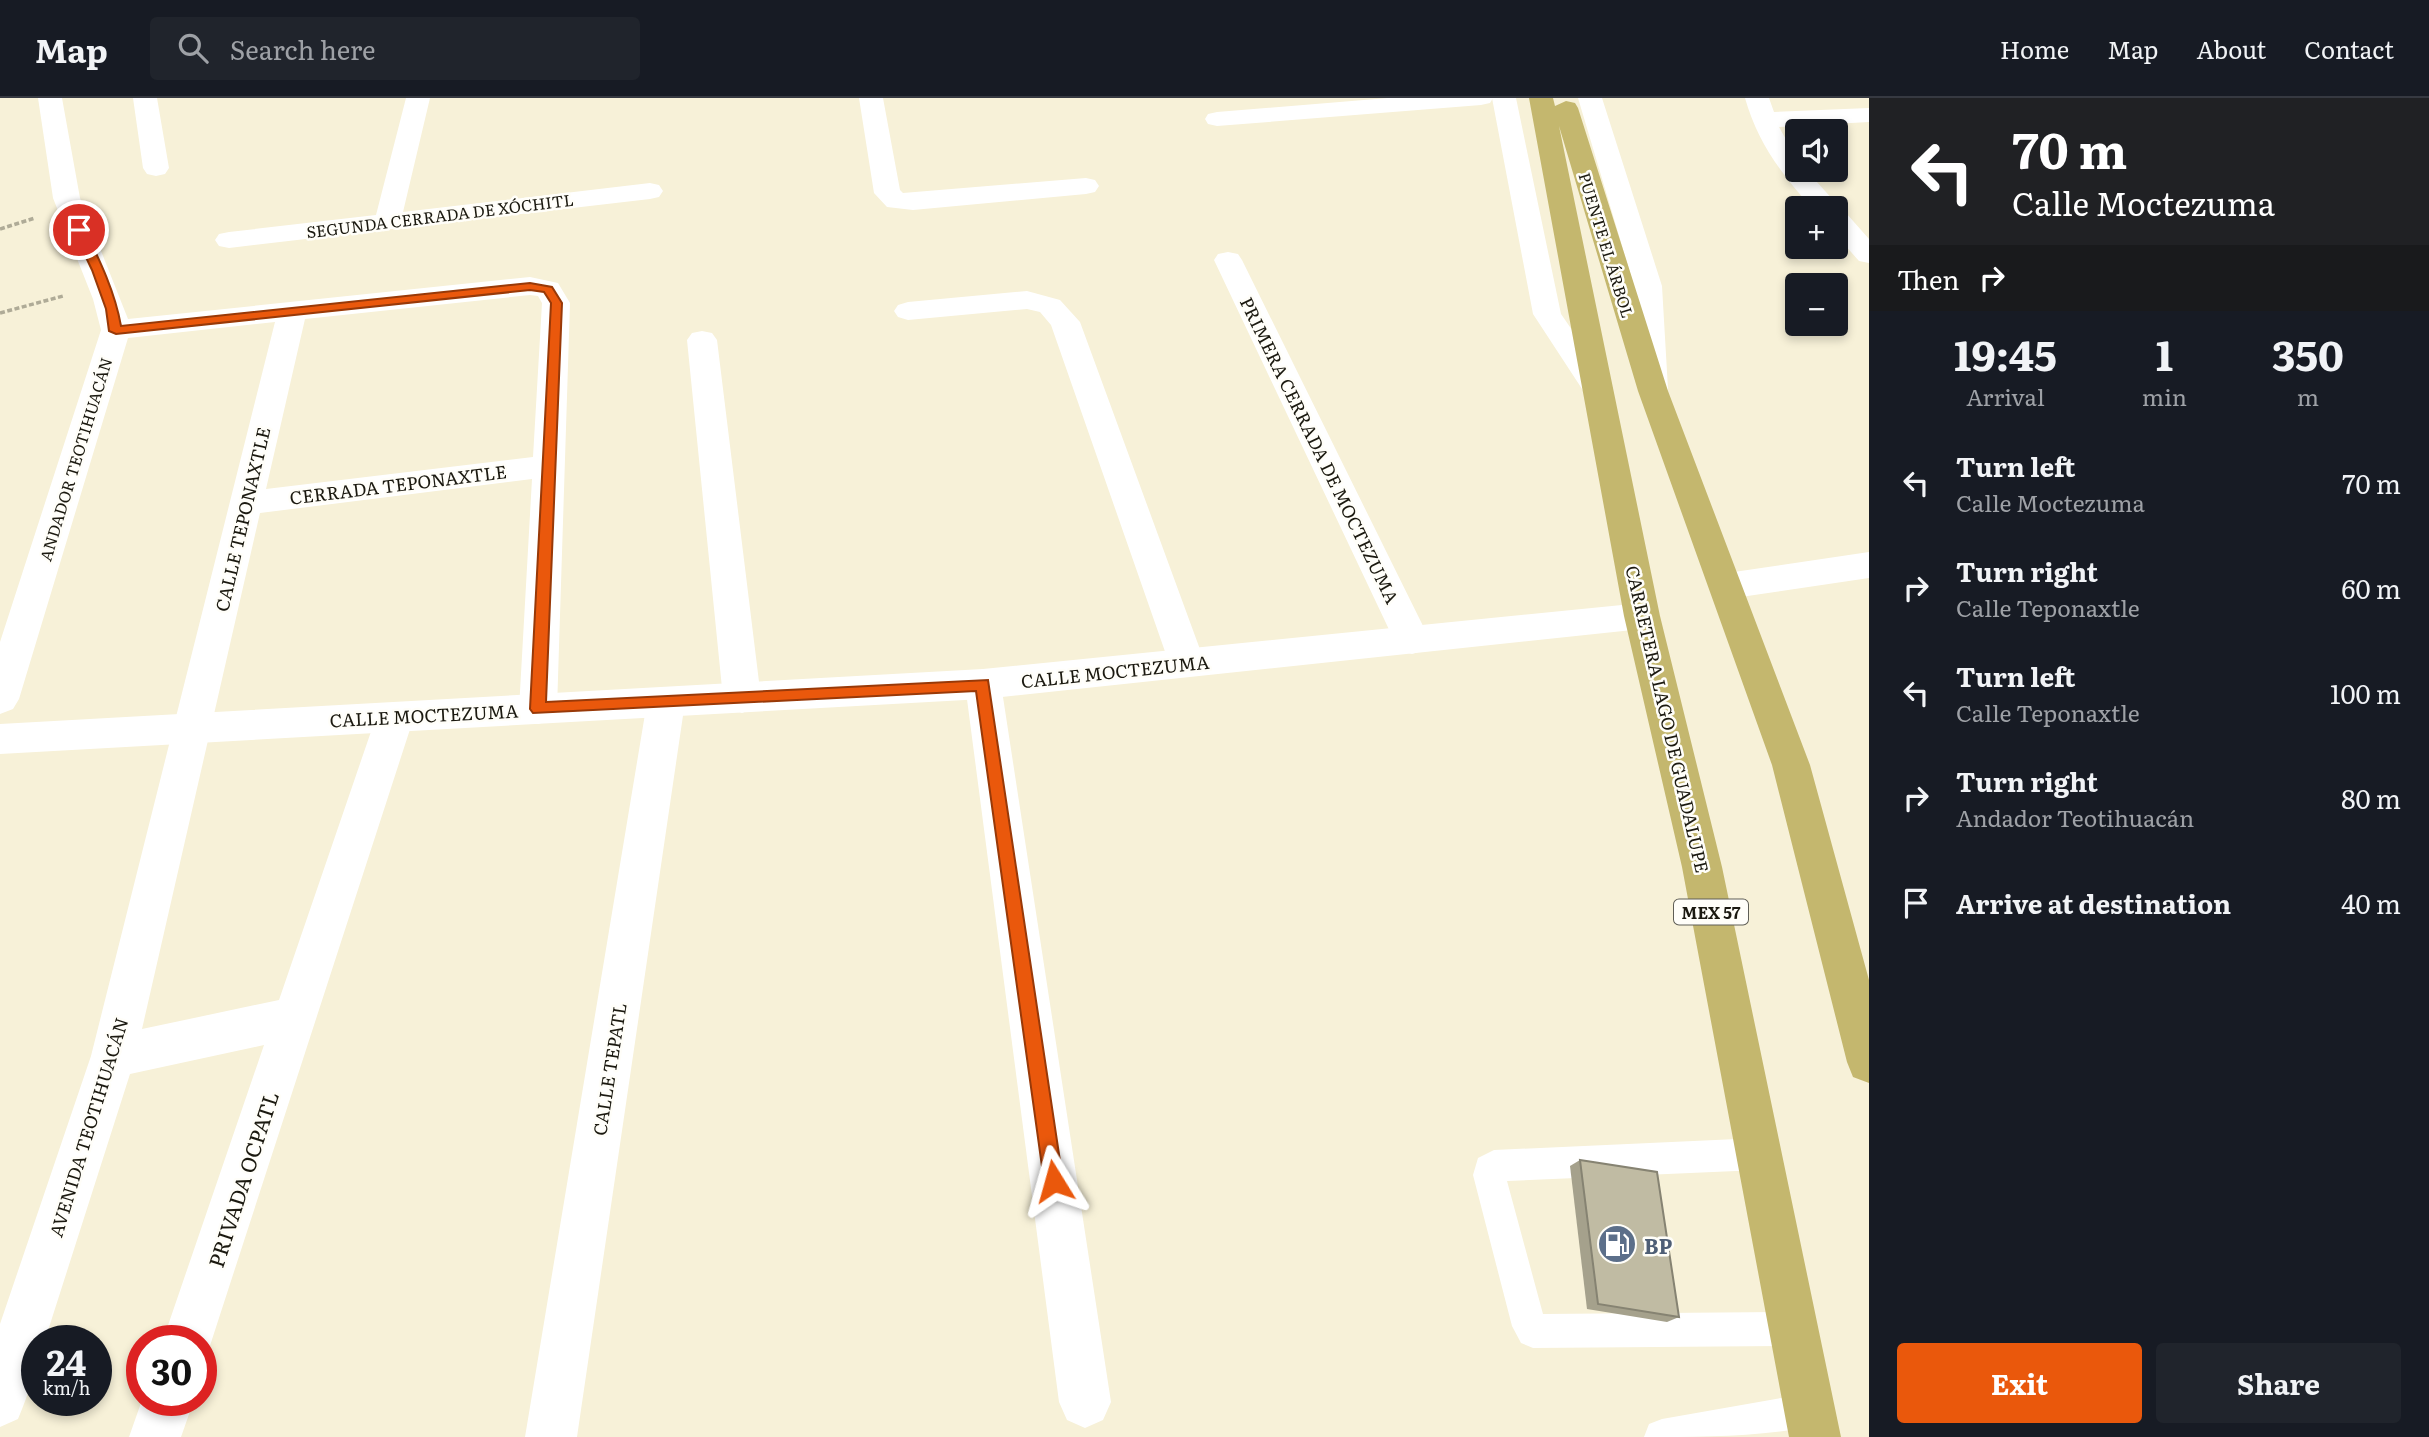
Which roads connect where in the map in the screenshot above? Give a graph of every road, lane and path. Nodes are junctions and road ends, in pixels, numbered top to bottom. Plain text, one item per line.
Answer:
1 (50, 98) edge
2 (145, 98) edge
3 (418, 98) edge
4 (871, 98) edge
5 (1504, 98) edge
6 (1541, 98) edge
7 (1563, 98) edge
8 (1590, 98) edge
9 (1474, 99) edge
10 (1759, 109) edge
11 (1869, 115) edge
12 (1217, 119) dead end
13 (156, 168) dead end
14 (1086, 186) dead end
15 (650, 191) dead end
16 (1815, 196) edge
17 (388, 220) junction
18 (1848, 232) edge
19 (229, 240) dead end
20 (1869, 255) edge
21 (1228, 260) dead end
22 (103, 285) junction
23 (292, 311) junction
24 (908, 312) dead end
25 (0, 313) edge
26 (116, 331) junction
27 (702, 340) dead end
28 (1597, 388) junction
29 (1653, 391) junction
30 (549, 466) junction
31 (246, 503) junction
32 (1869, 565) edge
33 (1727, 586) junction
34 (1642, 616) junction
35 (1412, 640) junction
36 (1187, 663) junction
37 (983, 684) junction
38 (742, 698) junction
39 (0, 699) edge
40 (666, 702) junction
41 (538, 709) junction
42 (395, 717) junction
43 (192, 727) junction
44 (0, 739) edge
45 (296, 1017) junction
46 (113, 1056) junction
47 (1869, 1062) edge
48 (1759, 1154) junction
49 (193, 1325) edge
50 (1793, 1329) junction
51 (0, 1401) edge
52 (1085, 1402) dead end
53 (162, 1416) edge
54 (1812, 1424) edge
55 (155, 1437) edge
56 (551, 1437) edge
57 (1662, 1437) edge

1 - 22 street
2 - 13 street
3 - 17 street
4 - 14 street
5 - 28 street, CARRETERA LAGO DE GUADALUPE / MEX 57
6 - 28 main road, PUENTE EL ÁRBOL
7 - 29 main road, PUENTE EL ÁRBOL
8 - 29 street
9 - 12 street
10 - 11 street
10 - 16 street
15 - 17 street, SEGUNDA CERRADA DE XÓCHITL
17 - 19 street, SEGUNDA CERRADA DE XÓCHITL
18 - 20 street
21 - 35 street, PRIMERA CERRADA DE MOCTEZUMA
22 - 25 path
22 - 26 street
23 - 26 street
23 - 30 street
23 - 31 street, CALLE TEPONAXTLE
24 - 36 street
26 - 39 street, ANDADOR TEOTIHUACÁN
27 - 38 street
28 - 34 main road, CARRETERA LAGO DE GUADALUPE / MEX 57
29 - 33 main road
30 - 31 street, CERRADA TEPONAXTLE
30 - 41 street
31 - 43 street, CALLE TEPONAXTLE
32 - 33 street
33 - 47 main road
34 - 35 street, CALLE MOCTEZUMA
34 - 48 main road, CARRETERA LAGO DE GUADALUPE / MEX 57
35 - 36 street, CALLE MOCTEZUMA
36 - 37 street, CALLE MOCTEZUMA
37 - 38 street, CALLE MOCTEZUMA
37 - 52 street
38 - 40 street, CALLE MOCTEZUMA
40 - 41 street, CALLE MOCTEZUMA
40 - 56 street, CALLE TEPATL
41 - 42 street, CALLE MOCTEZUMA
42 - 43 street, CALLE MOCTEZUMA
42 - 45 street, PRIVADA OCPATL
43 - 44 street, CALLE MOCTEZUMA
43 - 46 street, AVENIDA TEOTIHUACÁN
45 - 46 street
45 - 49 street, PRIVADA OCPATL
46 - 51 street, AVENIDA TEOTIHUACÁN
48 - 50 main road, CARRETERA LAGO DE GUADALUPE / MEX 57
48 - 50 lane
50 - 54 main road, CARRETERA LAGO DE GUADALUPE / MEX 57
53 - 55 street
54 - 57 lane

